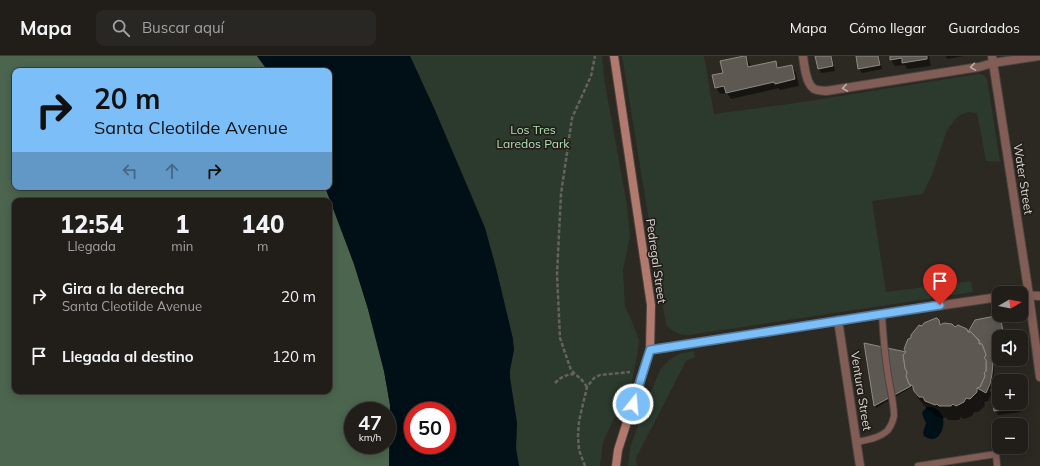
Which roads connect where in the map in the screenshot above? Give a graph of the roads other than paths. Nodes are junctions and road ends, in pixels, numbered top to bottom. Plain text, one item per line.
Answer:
1 (614, 56) edge
2 (803, 56) edge
3 (1040, 56) edge
4 (992, 60) edge
5 (1024, 286) edge
6 (1028, 295) edge
7 (1040, 296) edge
8 (992, 298) edge
9 (1028, 312) edge
10 (882, 314) junction
11 (838, 320) junction
12 (650, 350) junction
13 (1040, 378) edge
14 (857, 442) junction
15 (616, 466) edge
16 (860, 466) edge
17 (918, 466) edge
18 (997, 466) edge

1 - 12 main road, Pedregal Street
4 -> 2 street
3 - 4 street
4 - 5 street, Water Street
6 - 7 street
8 - 10 street
9 - 13 street, Water Street
10 - 11 street
10 - 14 lane
11 - 12 street
11 - 14 street, Ventura Street
12 - 15 main road, Pedregal Street
14 - 16 street, Ventura Street
17 - 18 lane

